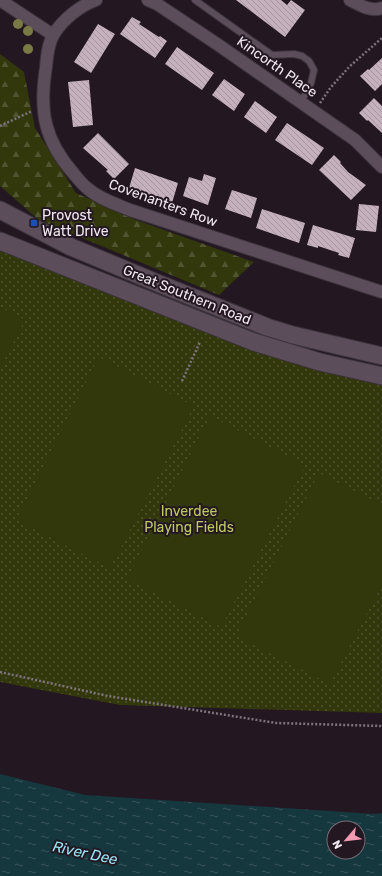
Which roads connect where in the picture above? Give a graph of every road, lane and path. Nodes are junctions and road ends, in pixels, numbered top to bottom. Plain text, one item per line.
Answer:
1 (0, 0) edge
2 (96, 0) edge
3 (148, 0) edge
4 (195, 0) edge
5 (350, 0) edge
6 (382, 8) edge
7 (53, 34) junction
8 (382, 38) edge
9 (300, 102) junction
10 (43, 106) junction
11 (314, 112) junction
12 (0, 126) edge
13 (382, 167) edge
14 (0, 210) edge
15 (0, 241) edge
16 (382, 292) edge
17 (200, 342) dead end
18 (382, 356) edge
19 (382, 376) edge
20 (182, 381) dead end
21 (0, 672) edge
22 (382, 726) edge

1 - 7 street
2 - 7 street
3 - 9 street, Kincorth Place
4 - 9 lane
5 - 6 street
7 - 10 street, Covenanters Row
8 - 11 path
9 - 11 street, Kincorth Place
10 - 12 path
10 - 16 street, Covenanters Row
11 - 13 street, Kincorth Place
14 - 18 main road, Great Southern Road
15 - 19 main road, Great Southern Road
17 - 20 path
21 - 22 path

